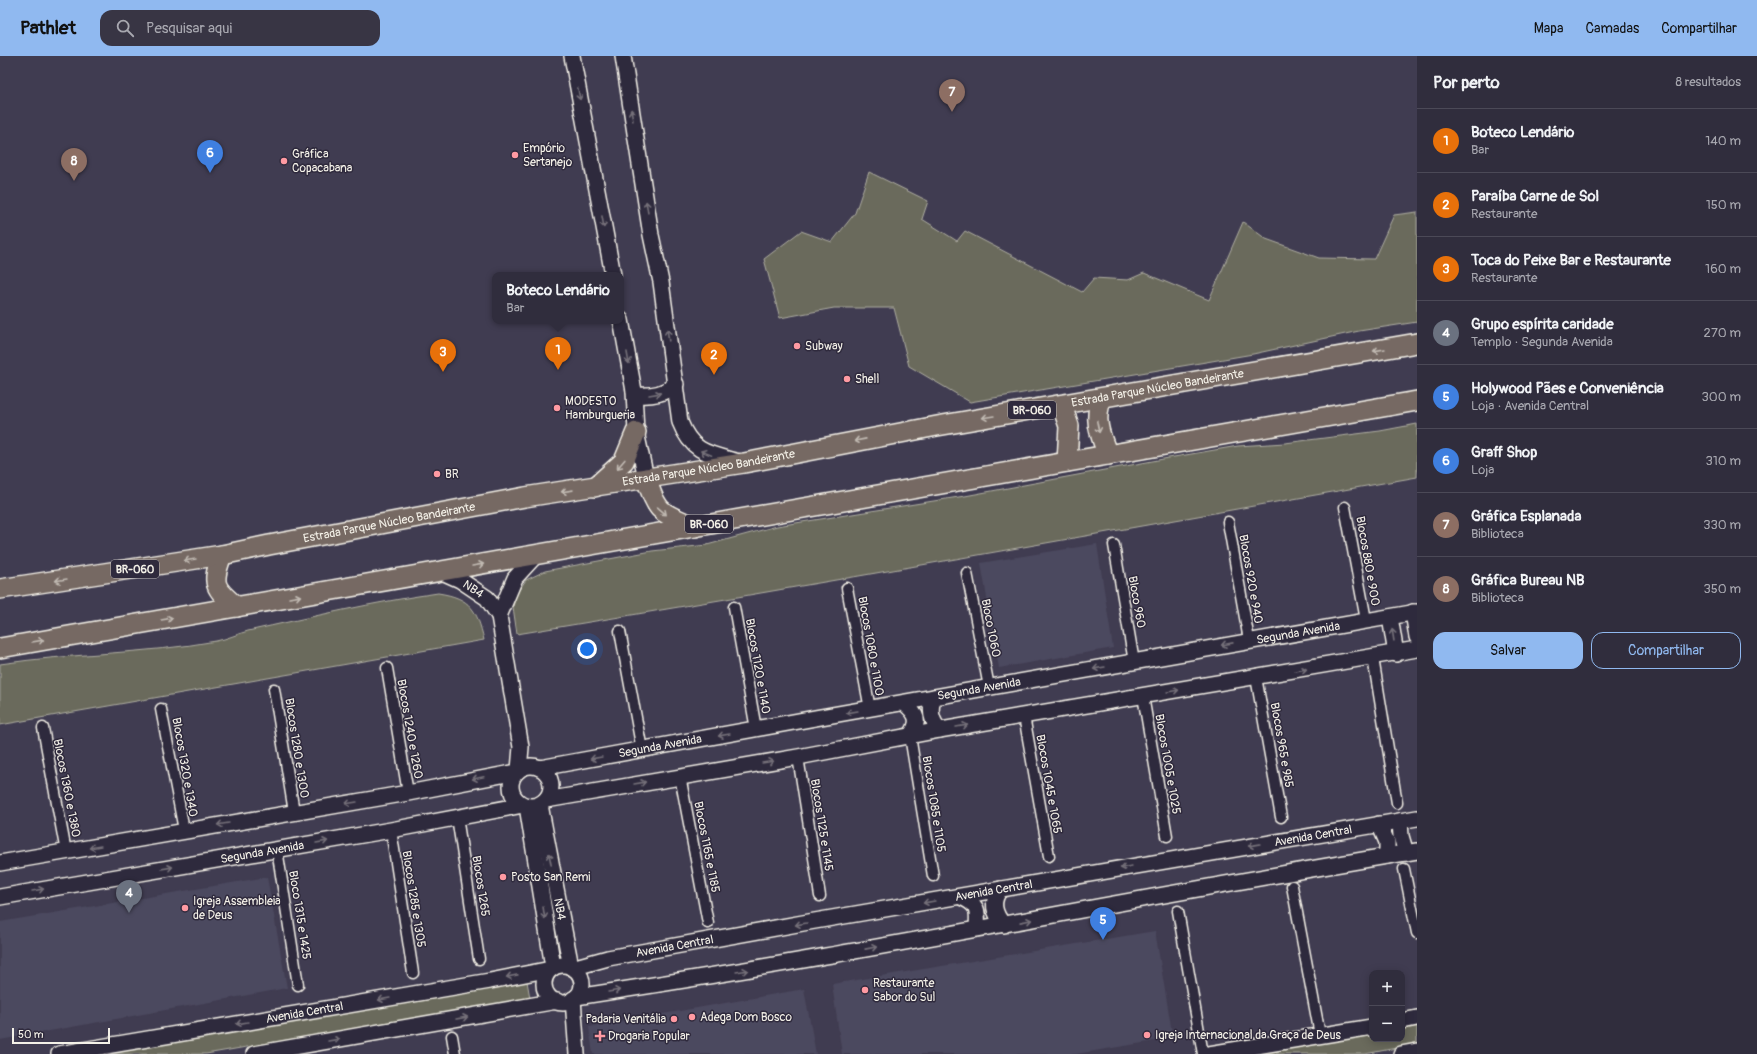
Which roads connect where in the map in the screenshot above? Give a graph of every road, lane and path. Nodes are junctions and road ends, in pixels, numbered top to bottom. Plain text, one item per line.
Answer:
1 (572, 56) edge
2 (622, 56) edge
3 (612, 272) edge
4 (622, 324) edge
5 (1417, 343) edge
6 (676, 384) junction
7 (634, 391) junction
8 (1102, 398) junction
9 (1417, 401) edge
10 (1062, 406) junction
11 (636, 432) junction
12 (1108, 455) junction
13 (1067, 462) junction
14 (744, 463) junction
15 (646, 478) junction
16 (594, 487) junction
17 (1345, 507) dead end
18 (1228, 522) dead end
19 (695, 527) junction
20 (1114, 545) dead end
21 (537, 554) junction
22 (222, 555) junction
23 (440, 571) junction
24 (967, 573) dead end
25 (847, 588) dead end
26 (0, 589) edge
27 (237, 607) junction
28 (734, 607) dead end
29 (1415, 612) edge
30 (500, 616) junction
31 (1390, 617) junction
32 (1366, 620) junction
33 (620, 631) dead end
34 (1417, 637) edge
35 (1249, 640) junction
36 (0, 648) edge
37 (1417, 649) edge
38 (1396, 654) junction
39 (1372, 658) junction
40 (1134, 662) junction
41 (387, 668) dead end
42 (1256, 677) junction
43 (989, 687) junction
44 (274, 689) dead end
45 (1143, 696) junction
46 (934, 697) junction
47 (904, 703) junction
48 (161, 709) dead end
49 (870, 709) junction
50 (1024, 716) junction
51 (43, 728) dead end
52 (756, 729) junction
53 (940, 730) junction
54 (910, 736) junction
55 (521, 748) junction
56 (642, 750) junction
57 (798, 757) junction
58 (538, 767) junction
59 (518, 771) junction
60 (680, 776) junction
61 (408, 793) junction
62 (1397, 803) dead end
63 (534, 804) junction
64 (294, 812) junction
65 (457, 817) junction
66 (1281, 817) dead end
67 (1417, 818) edge
68 (1400, 821) junction
69 (1379, 824) junction
70 (184, 830) junction
71 (391, 830) junction
72 (1167, 836) dead end
73 (276, 849) junction
74 (66, 852) junction
75 (1412, 852) edge
76 (1048, 856) dead end
77 (1387, 856) junction
78 (1, 864) edge
79 (1404, 869) dead end
80 (933, 876) dead end
81 (0, 883) edge
82 (1292, 886) dead end
83 (1001, 889) junction
84 (6, 896) edge
85 (820, 896) dead end
86 (961, 897) junction
87 (1178, 911) dead end
88 (708, 923) dead end
89 (1004, 925) junction
90 (977, 928) junction
91 (1417, 933) edge
92 (479, 959) dead end
93 (572, 967) junction
94 (552, 968) junction
95 (413, 973) dead end
96 (298, 985) dead end
97 (566, 1000) junction
98 (1417, 1018) edge
99 (1405, 1020) edge
100 (1369, 1027) edge
101 (1320, 1035) junction
102 (452, 1036) dead end
103 (576, 1047) edge
104 (1417, 1051) edge
105 (59, 1054) edge
106 (254, 1054) edge
107 (455, 1054) edge
108 (1203, 1054) edge
109 (1210, 1054) edge
110 (1401, 1054) edge

1 -> 3 street
6 -> 2 street
4 -> 7 street
5 -> 8 highway, Estrada Parque Núcleo Bandeirante / BR-060
7 -> 6 street
14 -> 6 street
7 - 11 street
8 - 10 highway, Estrada Parque Núcleo Bandeirante / BR-060
8 -> 12 highway
9 - 12 highway, BR-060
10 - 13 highway
10 -> 14 highway, Estrada Parque Núcleo Bandeirante / BR-060
11 - 15 street
11 -> 16 highway
12 - 13 highway, BR-060
13 - 19 highway, BR-060
14 - 15 highway, Estrada Parque Núcleo Bandeirante / BR-060
15 - 16 highway, Estrada Parque Núcleo Bandeirante / BR-060
15 -> 19 highway
16 -> 22 highway, Estrada Parque Núcleo Bandeirante / BR-060
17 - 32 street, Blocos 880 e 900
18 - 35 street, Blocos 920 e 940
19 - 21 highway, BR-060
20 - 40 street, Bloco 960
23 -> 21 highway, BR-060
21 - 30 street
22 -> 26 highway, Estrada Parque Núcleo Bandeirante / BR-060
22 - 27 highway
27 -> 23 highway, BR-060
23 - 30 street, NB4
24 - 43 street, Bloco 1060
25 - 49 street, Blocos 1080 e 1100
36 -> 27 highway, BR-060
28 - 52 street, Blocos 1120 e 1140
29 - 31 street, Segunda Avenida
29 - 34 street
30 - 55 street, NB4
31 - 32 street, Segunda Avenida
38 -> 31 street
32 - 35 street, Segunda Avenida
33 - 56 street
35 -> 40 street, Segunda Avenida
37 - 38 street, Segunda Avenida
38 - 39 street, Segunda Avenida
42 -> 39 street, Segunda Avenida
39 - 62 street
40 -> 43 street, Segunda Avenida
41 - 61 street, Blocos 1240 e 1260
45 -> 42 street, Segunda Avenida
42 - 66 street, Blocos 965 e 985
43 - 46 street, Segunda Avenida
44 - 64 street, Blocos 1280 e 1300
45 - 50 street, Segunda Avenida
45 - 72 street, Blocos 1005 e 1025
46 - 47 street, Segunda Avenida
46 - 53 street
47 - 49 street, Segunda Avenida
47 - 54 street
48 - 70 street, Blocos 1320 e 1340
49 -> 52 street, Segunda Avenida
53 -> 50 street, Segunda Avenida
50 - 76 street, Blocos 1045 e 1065
51 - 74 street, Blocos 1360 e 1380
52 -> 56 street, Segunda Avenida
53 - 54 street, Segunda Avenida
54 - 57 street, Segunda Avenida
54 - 80 street, Blocos 1085 e 1105
55 - 58 street
55 - 59 street, NB4
56 -> 58 street, Segunda Avenida
60 -> 57 street, Segunda Avenida
57 - 85 street, Blocos 1125 e 1145
58 - 59 street
58 - 63 street
59 -> 61 street
59 - 63 street
63 -> 60 street, Segunda Avenida
60 - 88 street, Blocos 1165 e 1185
61 -> 64 street
63 - 65 street, Segunda Avenida
93 -> 63 street, NB4
63 -> 94 street, NB4
64 -> 70 street
65 - 71 street, Segunda Avenida
65 - 92 street, Blocos 1265
67 - 68 street, Avenida Central
68 - 69 street, Avenida Central
68 - 75 street
69 - 77 street
69 -> 83 street, Avenida Central
70 -> 74 street
73 -> 71 street, Segunda Avenida
71 - 95 street, Blocos 1285 e 1305
84 -> 73 street, Segunda Avenida
73 - 96 street, Bloco 1315 e 1425
74 - 78 street
75 - 77 street
89 -> 77 street
79 - 91 street
81 - 84 street
82 - 101 street
83 - 86 street, Avenida Central
83 - 89 street
86 - 90 street
86 -> 93 street, Avenida Central
87 - 108 street
89 - 90 street
97 -> 90 street
93 - 94 street
93 - 97 street
94 - 97 street
94 -> 105 street, Avenida Central
97 - 103 street
106 -> 97 street
98 - 99 street
100 - 101 street
101 - 109 street
102 - 107 street
104 - 110 street

